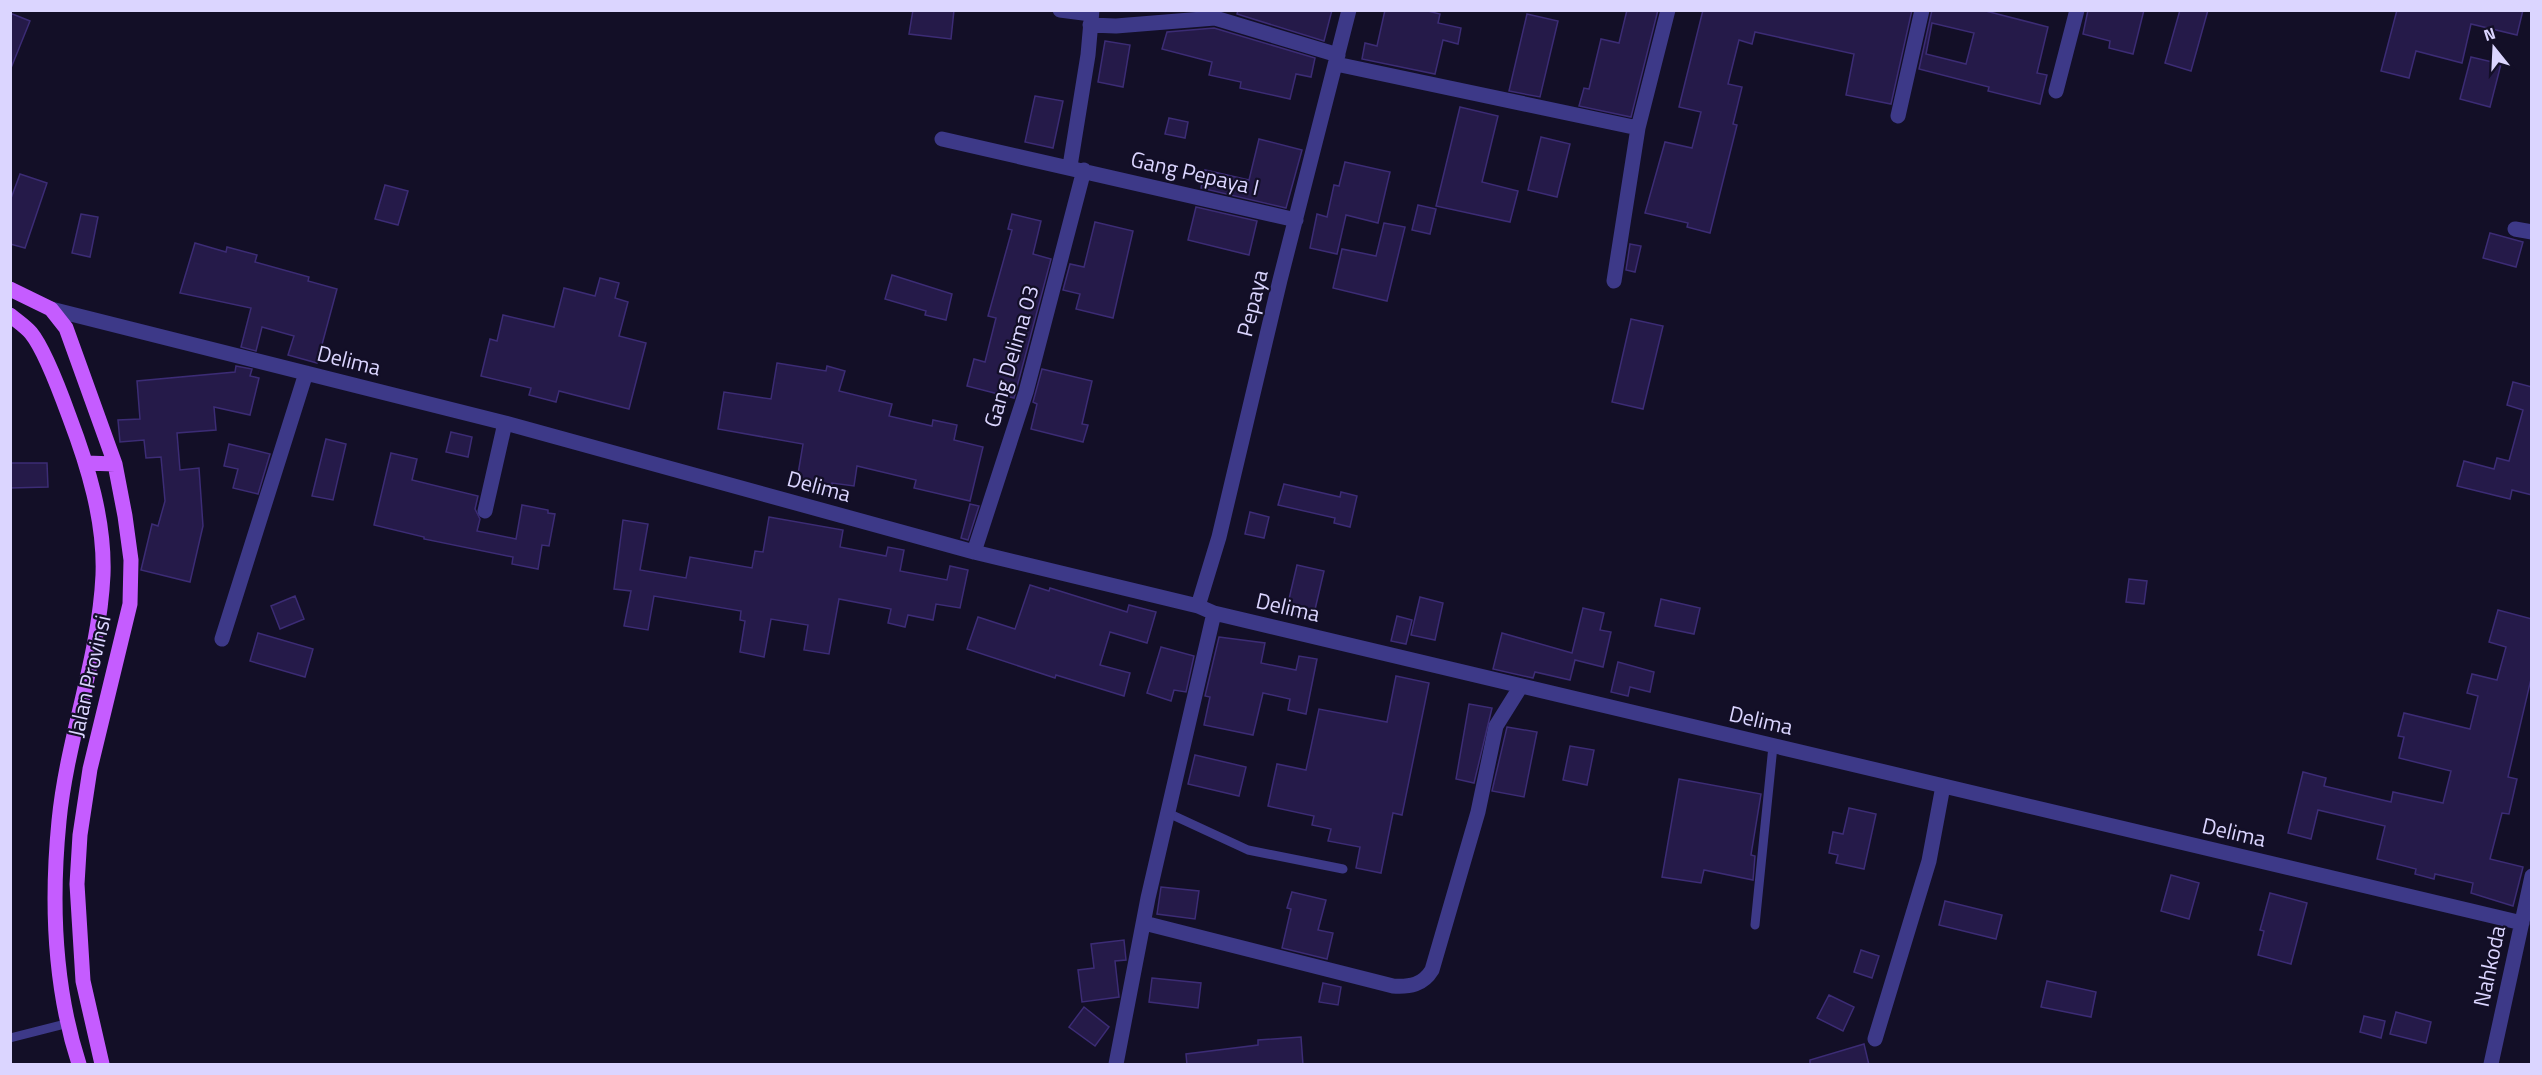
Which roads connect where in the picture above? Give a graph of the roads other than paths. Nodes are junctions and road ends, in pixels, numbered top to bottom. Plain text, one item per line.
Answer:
1 (1060, 10) edge
2 (1349, 10) edge
3 (1668, 10) edge
4 (1922, 10) edge
5 (2077, 10) edge
6 (1091, 17) edge
7 (1337, 59) junction
8 (2056, 91) dead end
9 (1898, 116) dead end
10 (1638, 128) junction
11 (942, 139) dead end
12 (1077, 168) junction
13 (1296, 220) junction
14 (2516, 229) dead end
15 (2532, 232) edge
16 (1614, 281) dead end
17 (10, 290) edge
18 (51, 309) junction
19 (10, 315) edge
20 (306, 373) junction
21 (505, 423) junction
22 (86, 463) junction
23 (115, 464) junction
24 (485, 510) dead end
25 (974, 552) junction
26 (1198, 606) junction
27 (1214, 613) junction
28 (222, 639) dead end
29 (1521, 686) junction
30 (1773, 746) junction
31 (1943, 786) junction
32 (1168, 813) junction
33 (1343, 869) dead end
34 (2532, 876) edge
35 (1144, 922) junction
36 (2522, 923) junction
37 (1755, 925) dead end
38 (69, 1023) junction
39 (10, 1038) edge
40 (1875, 1039) dead end
41 (79, 1065) edge
42 (102, 1065) edge
43 (1116, 1065) edge
44 (2492, 1065) edge

1 - 6 street
2 - 7 street, Pepaya
3 - 10 street
4 - 9 street
5 - 8 street
6 - 7 street
6 - 12 street, Gang Delima 03
7 - 10 street
7 - 13 street, Pepaya
10 - 16 street
11 - 12 street, Gang Pepaya I
12 - 13 street, Gang Pepaya I
12 - 25 street, Gang Delima 03
13 - 26 street, Pepaya
14 - 15 street
17 - 18 main road
18 - 20 street, Delima
18 - 23 main road, Jalan Provinsi
19 - 22 main road, Jalan Provinsi
20 - 21 street, Delima
20 - 28 street
21 - 24 street
21 - 25 street, Delima
22 - 23 main road
22 - 38 main road, Jalan Provinsi
23 - 42 main road, Jalan Provinsi
25 - 26 street, Delima
26 - 27 street, Delima
27 - 29 street, Delima
27 - 32 street
29 - 30 street, Delima
29 - 35 street
30 - 31 street, Delima
30 - 37 lane
31 - 36 street, Delima
31 - 40 street
32 - 33 lane
32 - 35 street
34 - 36 street, Nahkoda
35 - 43 street
36 - 44 street, Nahkoda
38 - 39 lane
38 - 41 main road, Jalan Provinsi

